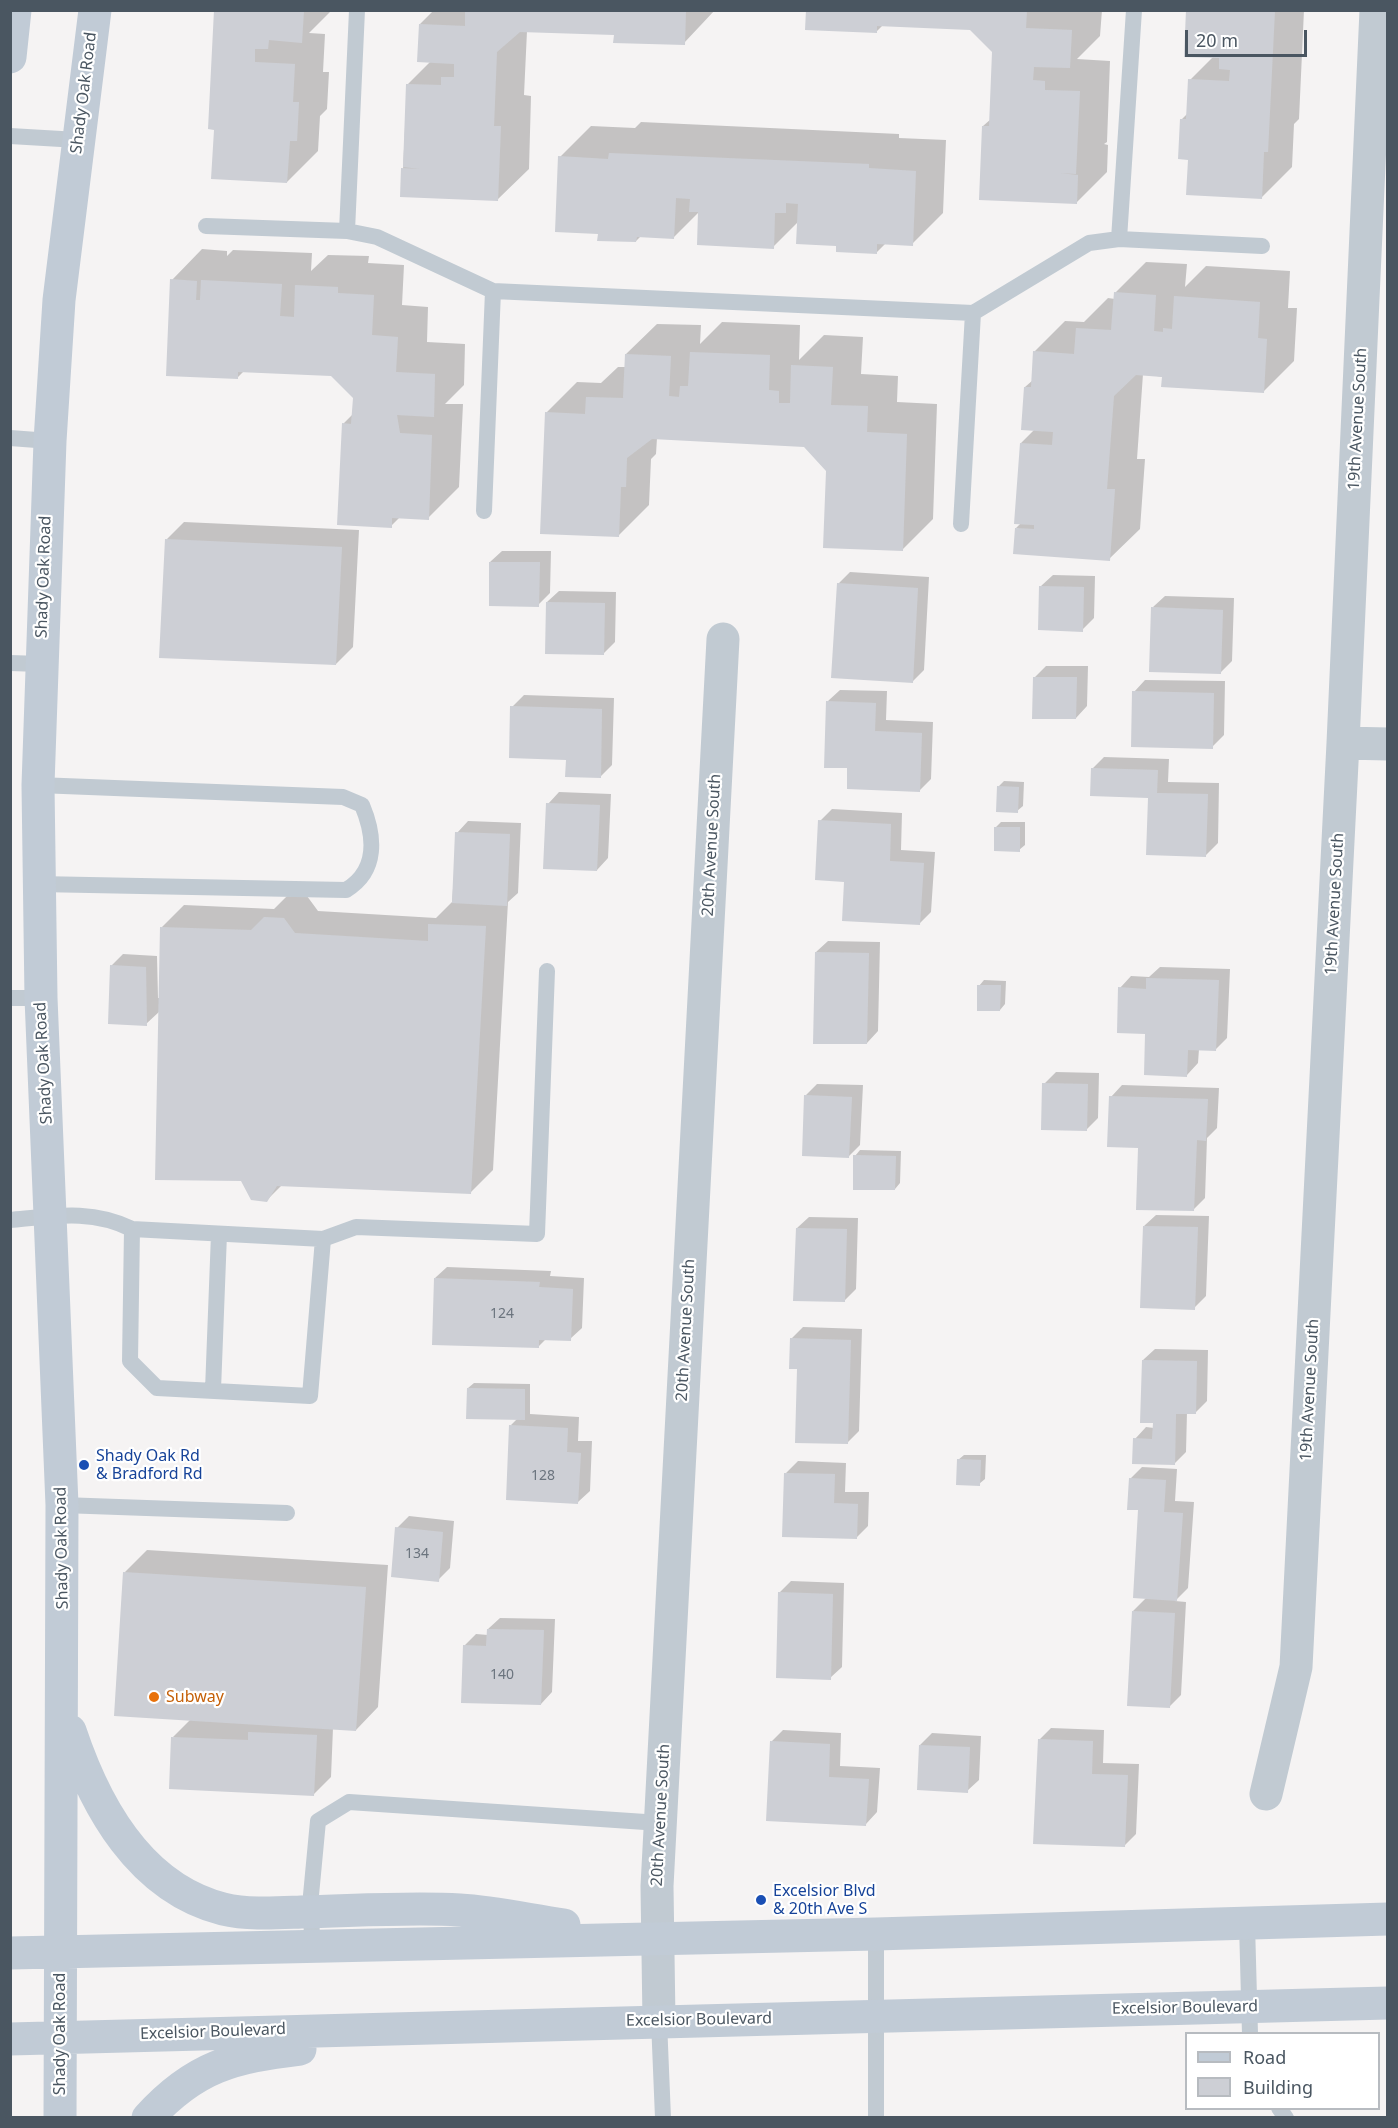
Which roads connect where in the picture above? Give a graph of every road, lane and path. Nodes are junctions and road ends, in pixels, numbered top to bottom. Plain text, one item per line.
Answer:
1 (15, 10) edge
2 (95, 10) edge
3 (357, 10) edge
4 (1134, 10) edge
5 (1376, 10) edge
6 (10, 57) edge
7 (10, 136) edge
8 (78, 140) junction
9 (206, 226) dead end
10 (347, 231) junction
11 (1119, 239) junction
12 (1262, 246) dead end
13 (493, 291) junction
14 (973, 313) junction
15 (10, 438) edge
16 (50, 441) junction
17 (484, 511) dead end
18 (961, 524) dead end
19 (723, 639) dead end
20 (26, 664) edge
21 (1343, 743) junction
22 (1388, 744) edge
23 (38, 785) junction
24 (38, 884) junction
25 (547, 970) dead end
26 (26, 998) edge
27 (51, 1216) junction
28 (10, 1220) edge
29 (132, 1229) junction
30 (219, 1234) junction
31 (323, 1239) junction
32 (213, 1390) junction
33 (62, 1505) junction
34 (288, 1513) dead end
35 (63, 1712) junction
36 (1266, 1794) dead end
37 (660, 1822) junction
38 (312, 1912) junction
39 (1388, 1919) edge
40 (1247, 1924) junction
41 (876, 1934) junction
42 (657, 1938) junction
43 (312, 1947) junction
44 (60, 1952) junction
45 (10, 1953) edge
46 (1388, 2003) edge
47 (876, 2016) junction
48 (1249, 2020) edge
49 (659, 2021) junction
50 (522, 2024) junction
51 (60, 2037) junction
52 (10, 2039) edge
53 (60, 2118) edge
54 (148, 2118) edge
55 (663, 2118) edge
56 (876, 2118) edge

1 - 6 main road
2 - 8 main road, Shady Oak Road
3 - 10 lane
4 - 11 lane
5 - 21 street, 19th Avenue South
7 - 8 lane
8 - 16 main road, Shady Oak Road
9 - 10 lane
10 - 13 lane
11 - 12 lane
11 - 14 lane
13 - 14 lane
13 - 17 lane
14 - 18 lane
15 - 16 lane
16 - 20 main road, Shady Oak Road
19 - 37 street, 20th Avenue South
20 - 23 main road, Shady Oak Road
21 - 22 street
21 - 36 street, 19th Avenue South
23 - 24 main road, Shady Oak Road
23 - 24 lane
24 - 26 main road, Shady Oak Road
25 - 31 lane
26 - 27 main road, Shady Oak Road
27 - 28 lane
27 - 29 lane
27 - 33 main road, Shady Oak Road
29 - 30 lane
29 - 32 lane
30 - 31 lane
30 - 32 lane
31 - 32 lane
33 - 34 lane
33 - 35 main road, Shady Oak Road
35 - 38 main road
35 - 44 main road, Shady Oak Road
37 - 38 lane
37 - 42 street, 20th Avenue South
38 - 42 main road
38 - 43 lane
39 - 40 main road
40 - 41 main road
40 - 48 lane
41 - 42 main road
41 - 47 lane
42 - 43 main road
42 - 49 street, 20th Avenue South
43 - 44 main road
44 - 45 main road
44 - 51 main road, Shady Oak Road
46 - 48 main road, Excelsior Boulevard
47 - 48 main road, Excelsior Boulevard
47 - 49 main road, Excelsior Boulevard
47 - 56 lane
49 - 50 main road, Excelsior Boulevard
49 - 55 lane
50 - 51 main road, Excelsior Boulevard
50 - 54 main road
51 - 52 main road, Excelsior Boulevard
51 - 53 main road, Shady Oak Road

